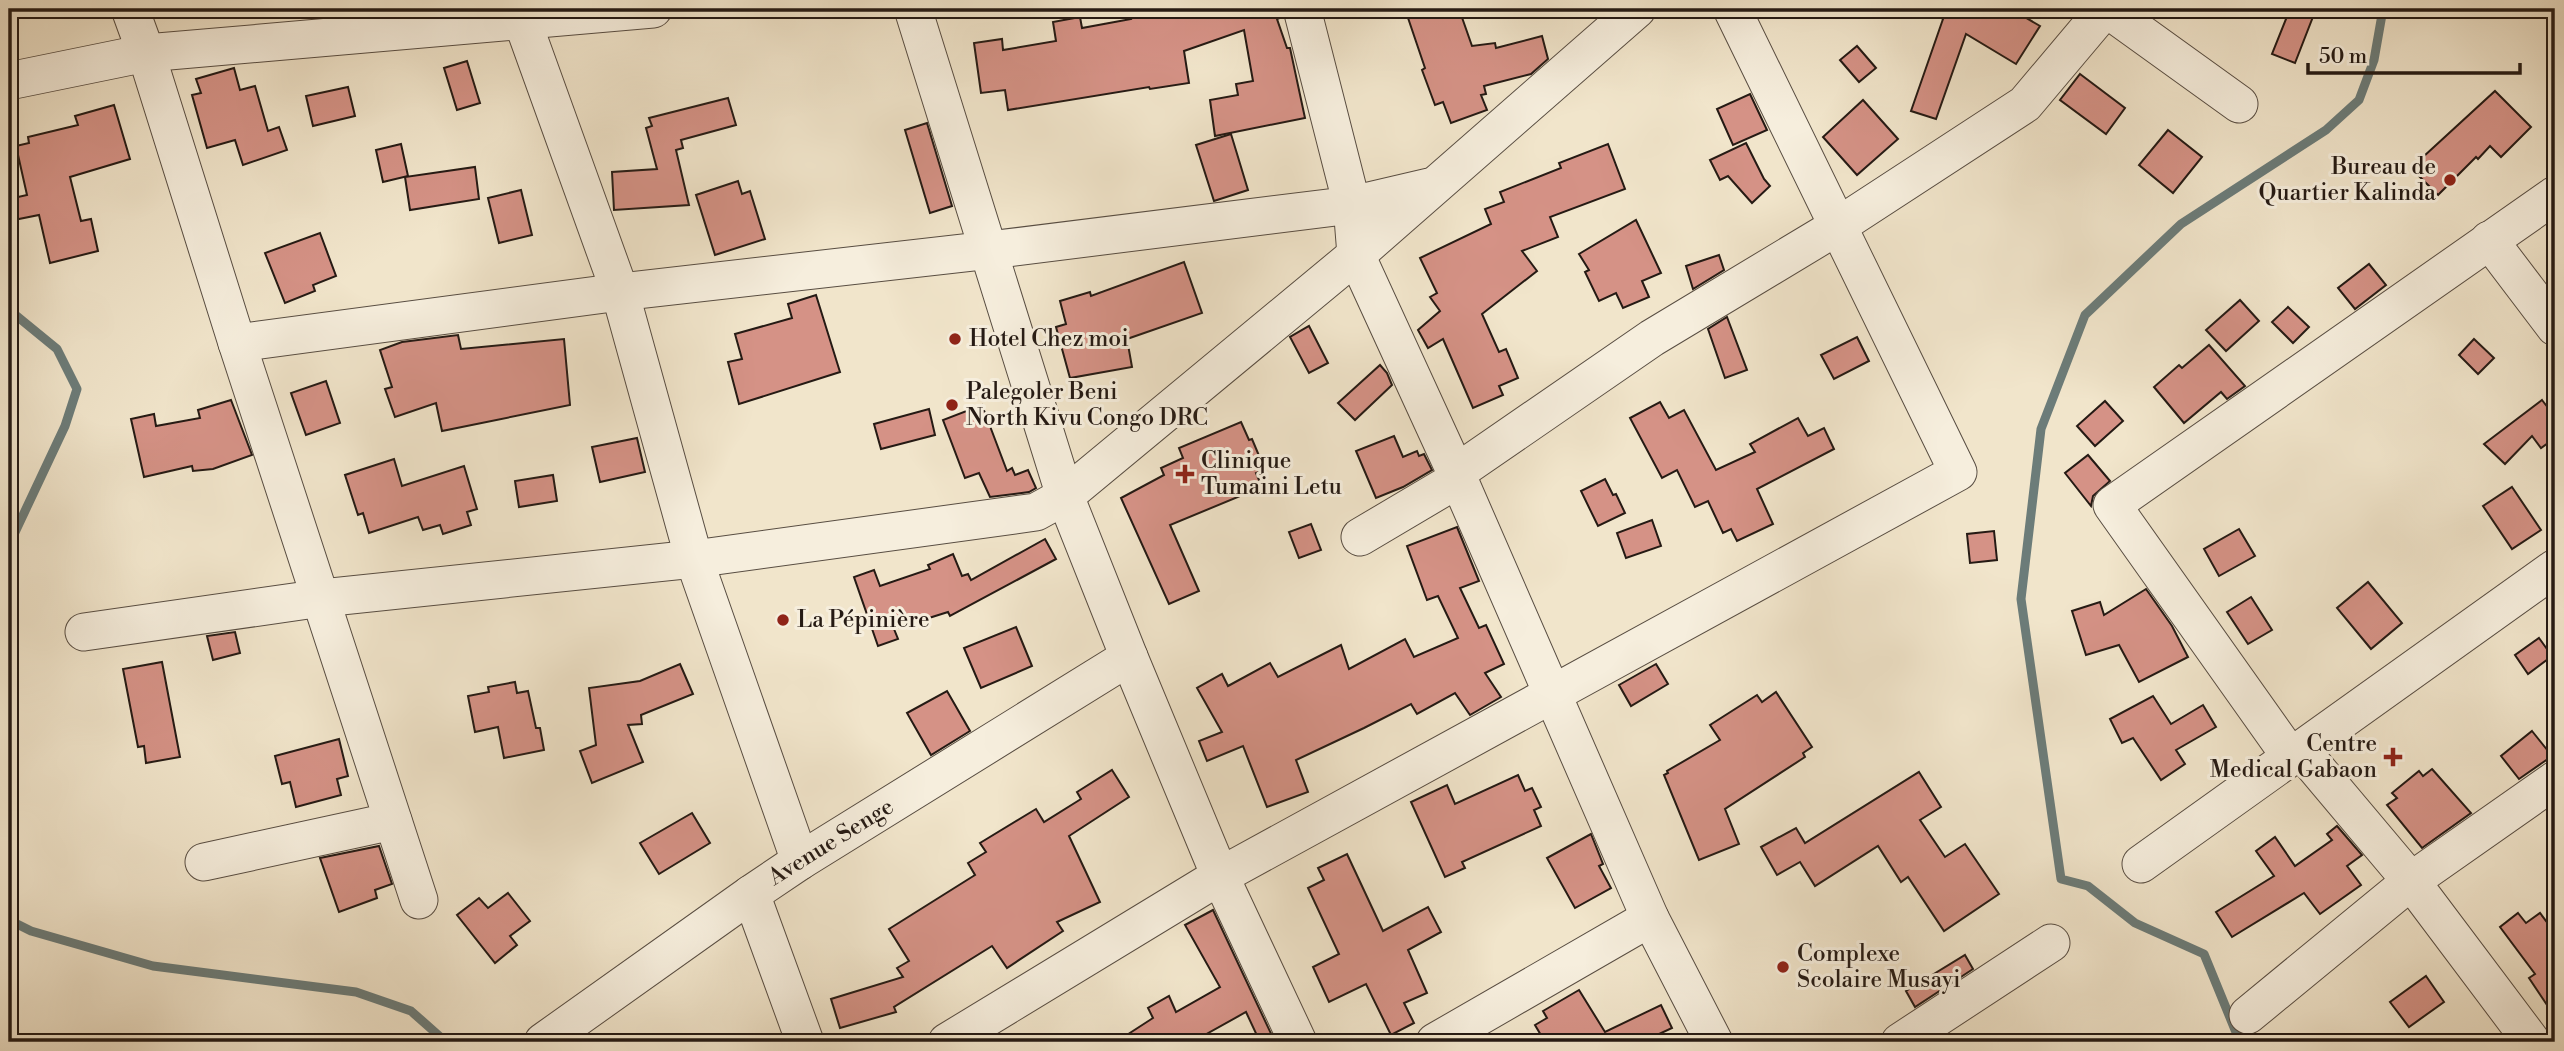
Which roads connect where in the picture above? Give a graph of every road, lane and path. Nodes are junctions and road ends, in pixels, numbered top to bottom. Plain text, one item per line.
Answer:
1 (130, 9) edge
2 (653, 9) edge
3 (913, 9) edge
4 (1302, 9) edge
5 (1637, 9) edge
6 (1732, 9) edge
7 (2106, 9) edge
8 (520, 15) edge
9 (146, 53) junction
10 (9, 81) edge
11 (2239, 104) dead end
12 (1433, 186) junction
13 (2555, 195) edge
14 (1352, 205) junction
15 (1839, 226) junction
16 (2489, 240) junction
17 (990, 250) junction
18 (1356, 255) junction
19 (620, 292) junction
20 (2555, 327) edge
21 (237, 344) junction
22 (1457, 476) junction
23 (1065, 496) junction
24 (1360, 537) dead end
25 (694, 559) junction
26 (2555, 568) edge
27 (322, 598) junction
28 (84, 632) dead end
29 (1129, 657) junction
30 (1553, 693) junction
31 (2295, 752) junction
32 (2555, 779) edge
33 (393, 821) junction
34 (800, 861) junction
35 (204, 862) dead end
36 (2141, 864) dead end
37 (1220, 876) junction
38 (2412, 881) junction
39 (751, 894) junction
40 (419, 900) dead end
41 (1650, 918) junction
42 (2051, 943) dead end
43 (2248, 1015) dead end
44 (543, 1042) edge
45 (805, 1042) edge
46 (947, 1042) edge
47 (1298, 1042) edge
48 (1435, 1042) edge
49 (1714, 1042) edge
50 (1900, 1042) edge
51 (2532, 1042) edge

1 - 9 street
2 - 8 street
3 - 17 street
4 - 14 street
5 - 12 street
6 - 15 street
7 - 11 street
7 - 15 street
8 - 9 street
8 - 19 street
9 - 10 street
9 - 21 street
12 - 14 street
12 - 18 street
13 - 16 street
14 - 17 street
14 - 18 street
15 - 22 street
15 - 30 street
16 - 20 street
16 - 31 street
17 - 19 street
17 - 23 street
18 - 22 street
18 - 23 street
19 - 21 street
19 - 25 street
21 - 27 street
22 - 24 street
22 - 30 street
23 - 25 street
23 - 29 street
25 - 27 street
25 - 34 street
26 - 31 street
27 - 28 street
27 - 33 street
29 - 34 street, Avenue Senge
29 - 37 street
30 - 37 street
30 - 41 street
31 - 36 street
31 - 38 street
32 - 38 street
33 - 35 street
33 - 40 street
34 - 39 street, Avenue Senge
37 - 46 street
37 - 47 street
38 - 43 street
38 - 51 street
39 - 44 street, Avenue Senge
39 - 45 street
41 - 48 street
41 - 49 street
42 - 50 street

